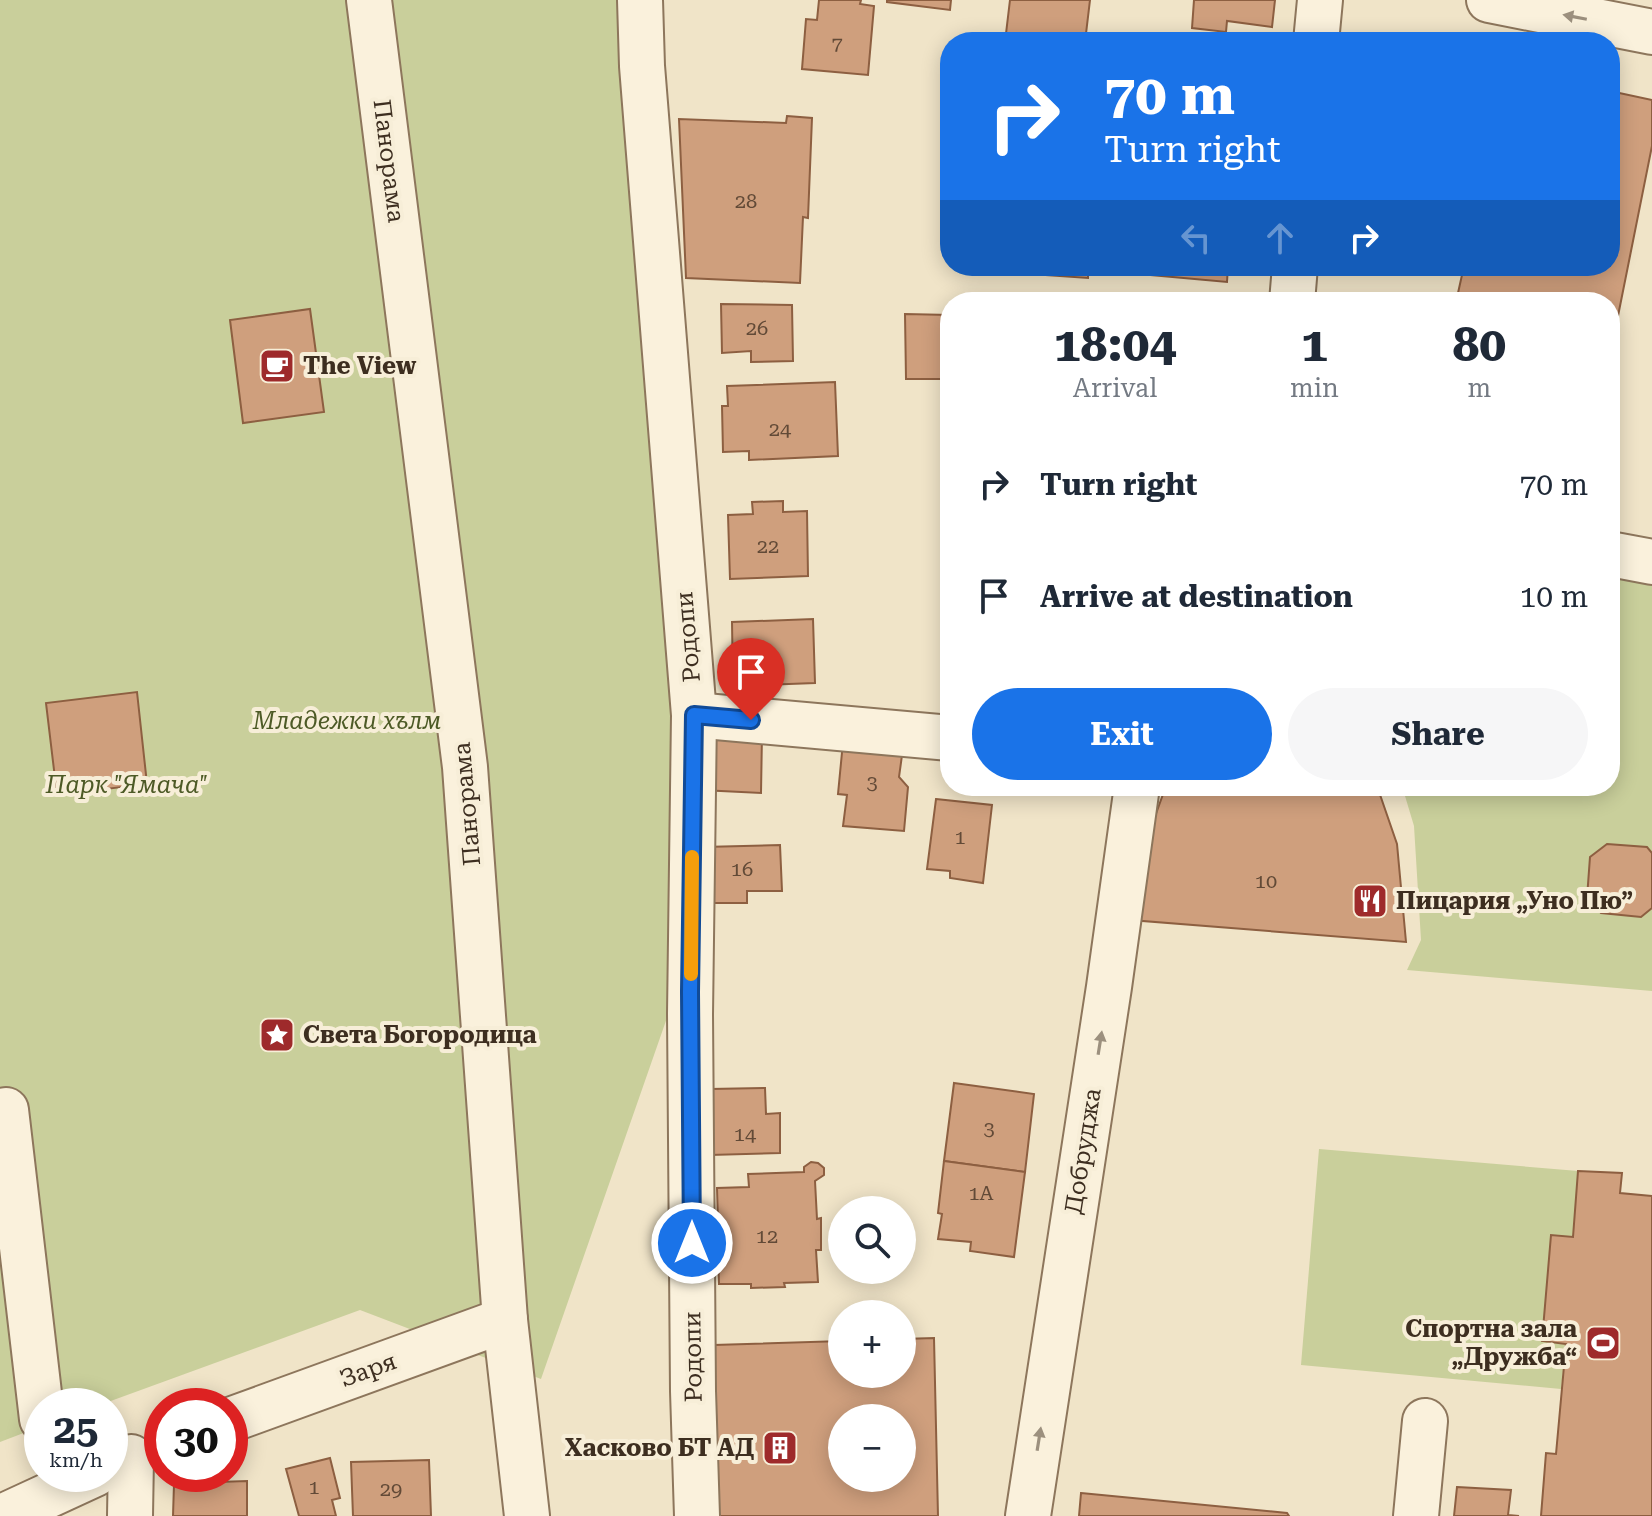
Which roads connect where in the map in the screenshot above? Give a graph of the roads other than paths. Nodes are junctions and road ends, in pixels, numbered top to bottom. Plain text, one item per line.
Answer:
1 (369, 0) edge
2 (640, 0) edge
3 (1320, 0) edge
4 (1489, 0) edge
5 (1317, 32) edge
6 (1652, 32) edge
7 (1620, 556) edge
8 (1652, 562) edge
9 (694, 715) junction
10 (940, 737) edge
11 (1136, 796) edge
12 (6, 1110) dead end
13 (505, 1320) junction
14 (38, 1388) edge
15 (248, 1413) edge
16 (1425, 1421) dead end
17 (38, 1492) edge
18 (127, 1492) edge
19 (4, 1516) edge
20 (130, 1516) edge
21 (527, 1516) edge
22 (697, 1516) edge
23 (1028, 1516) edge
24 (1416, 1516) edge

1 - 13 street, Панорама
2 - 9 street, Родопи
3 - 5 street
6 -> 4 street
7 - 8 street
9 - 10 street
9 - 22 street, Родопи
23 -> 11 street, Добруджа
12 - 14 street
13 - 15 street, Заря
13 - 21 street, Панорама
16 - 24 street
17 - 19 street
18 - 20 street

